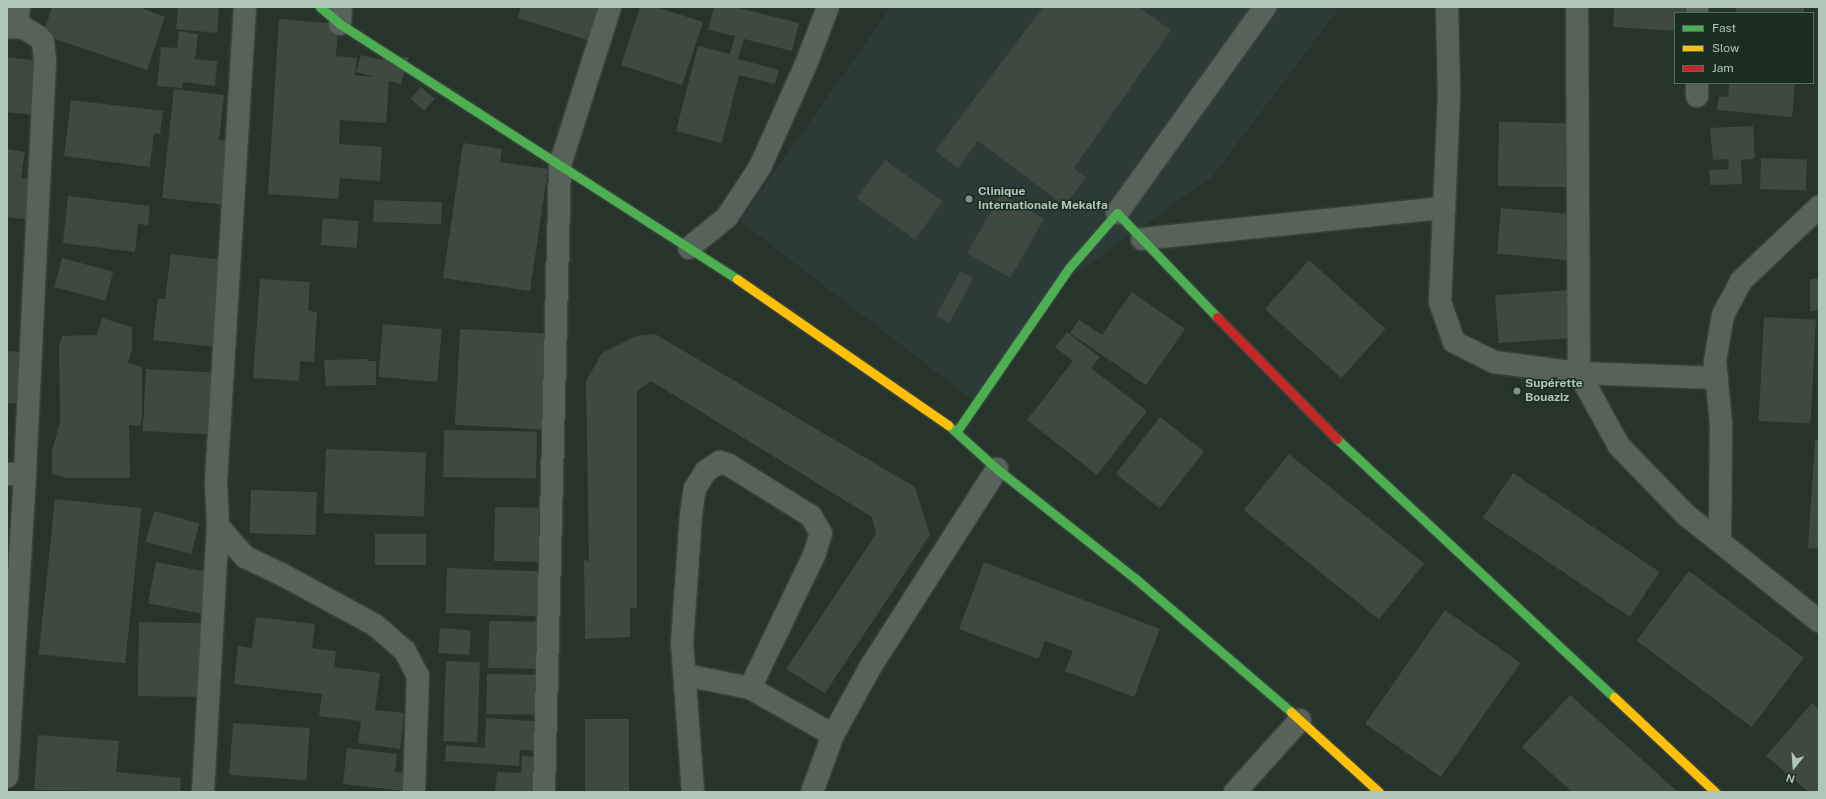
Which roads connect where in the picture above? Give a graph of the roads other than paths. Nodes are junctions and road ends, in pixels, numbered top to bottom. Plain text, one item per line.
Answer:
1 (245, 7) edge
2 (320, 7) edge
3 (610, 7) edge
4 (828, 7) edge
5 (1265, 7) edge
6 (1447, 7) edge
7 (1577, 7) edge
8 (340, 15) edge
9 (14, 20) edge
10 (560, 165) junction
11 (1444, 208) junction
12 (1818, 211) edge
13 (1117, 214) junction
14 (1142, 239) junction
15 (689, 248) junction
16 (1579, 373) junction
17 (1717, 378) junction
18 (957, 431) junction
19 (997, 469) junction
20 (16, 474) edge
21 (218, 526) junction
22 (1720, 541) junction
23 (1819, 621) edge
24 (685, 675) junction
25 (750, 688) junction
26 (1300, 720) junction
27 (833, 735) junction
28 (7, 776) edge
29 (203, 792) edge
30 (414, 792) edge
31 (544, 792) edge
32 (693, 792) edge
33 (812, 792) edge
34 (1235, 792) edge
35 (1380, 792) edge
36 (1715, 792) edge

1 - 21 street
2 - 8 street
3 - 10 street
4 - 15 street
5 - 13 street
6 - 11 street
7 - 16 street
8 - 10 street
9 - 20 street
10 - 15 street
10 - 31 street
11 - 14 street
11 - 16 street
12 - 17 street
13 - 14 street
13 - 18 street
14 - 36 street
15 - 18 street
16 - 17 street
16 - 22 street
17 - 22 street
18 - 19 street
19 - 26 street
19 - 27 street
20 - 28 street
21 - 29 street
21 - 30 street
22 - 23 street
24 - 25 street
24 - 25 street
24 - 32 street
25 - 27 street
26 - 34 street
26 - 35 street
27 - 33 street

